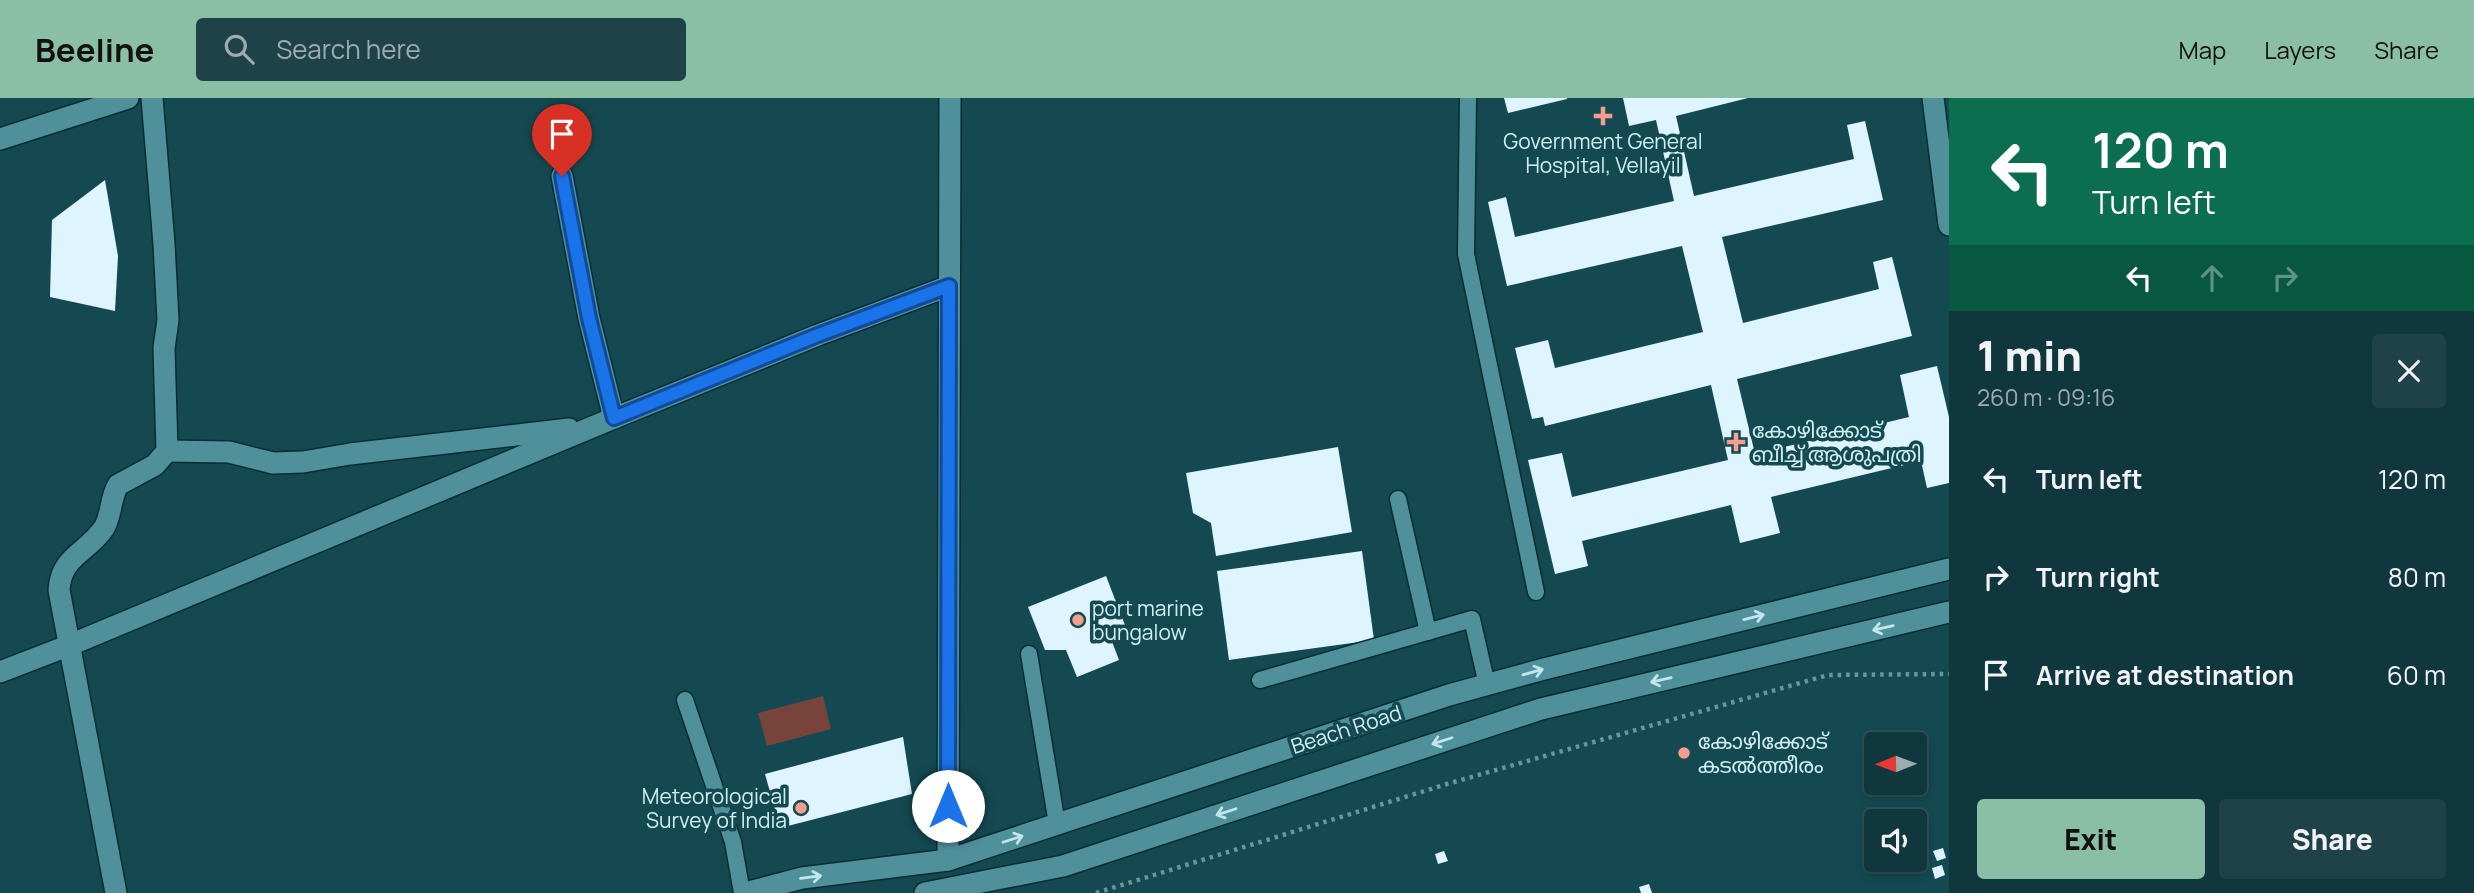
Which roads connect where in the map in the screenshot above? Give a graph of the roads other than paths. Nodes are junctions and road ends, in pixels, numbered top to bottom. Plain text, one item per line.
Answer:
1 (128, 98) edge
2 (152, 98) edge
3 (950, 98) edge
4 (1468, 98) edge
5 (1933, 98) edge
6 (0, 139) edge
7 (562, 176) dead end
8 (1949, 225) edge
9 (949, 286) junction
10 (605, 422) junction
11 (167, 451) junction
12 (1398, 499) dead end
13 (1949, 569) edge
14 (1536, 592) dead end
15 (1949, 612) edge
16 (1428, 632) junction
17 (70, 645) junction
18 (1030, 654) dead end
19 (0, 672) edge
20 (1260, 680) dead end
21 (1487, 685) junction
22 (685, 700) dead end
23 (1057, 824) junction
24 (948, 860) junction
25 (116, 893) edge
26 (743, 893) edge
27 (925, 893) edge

1 - 6 street
2 - 11 street
3 - 9 street
4 - 14 lane
5 - 8 street
7 - 10 street
9 - 10 street
9 - 24 street
10 - 11 street
10 - 17 street
11 - 17 street
12 - 16 lane
21 -> 13 street, Beach Road
15 -> 27 street, Beach Road
16 - 20 lane
16 - 21 lane
17 - 19 street
17 - 25 street
18 - 23 lane
21 - 23 street, Beach Road
22 - 26 lane
24 -> 23 street, Beach Road
26 -> 24 street, Beach Road

